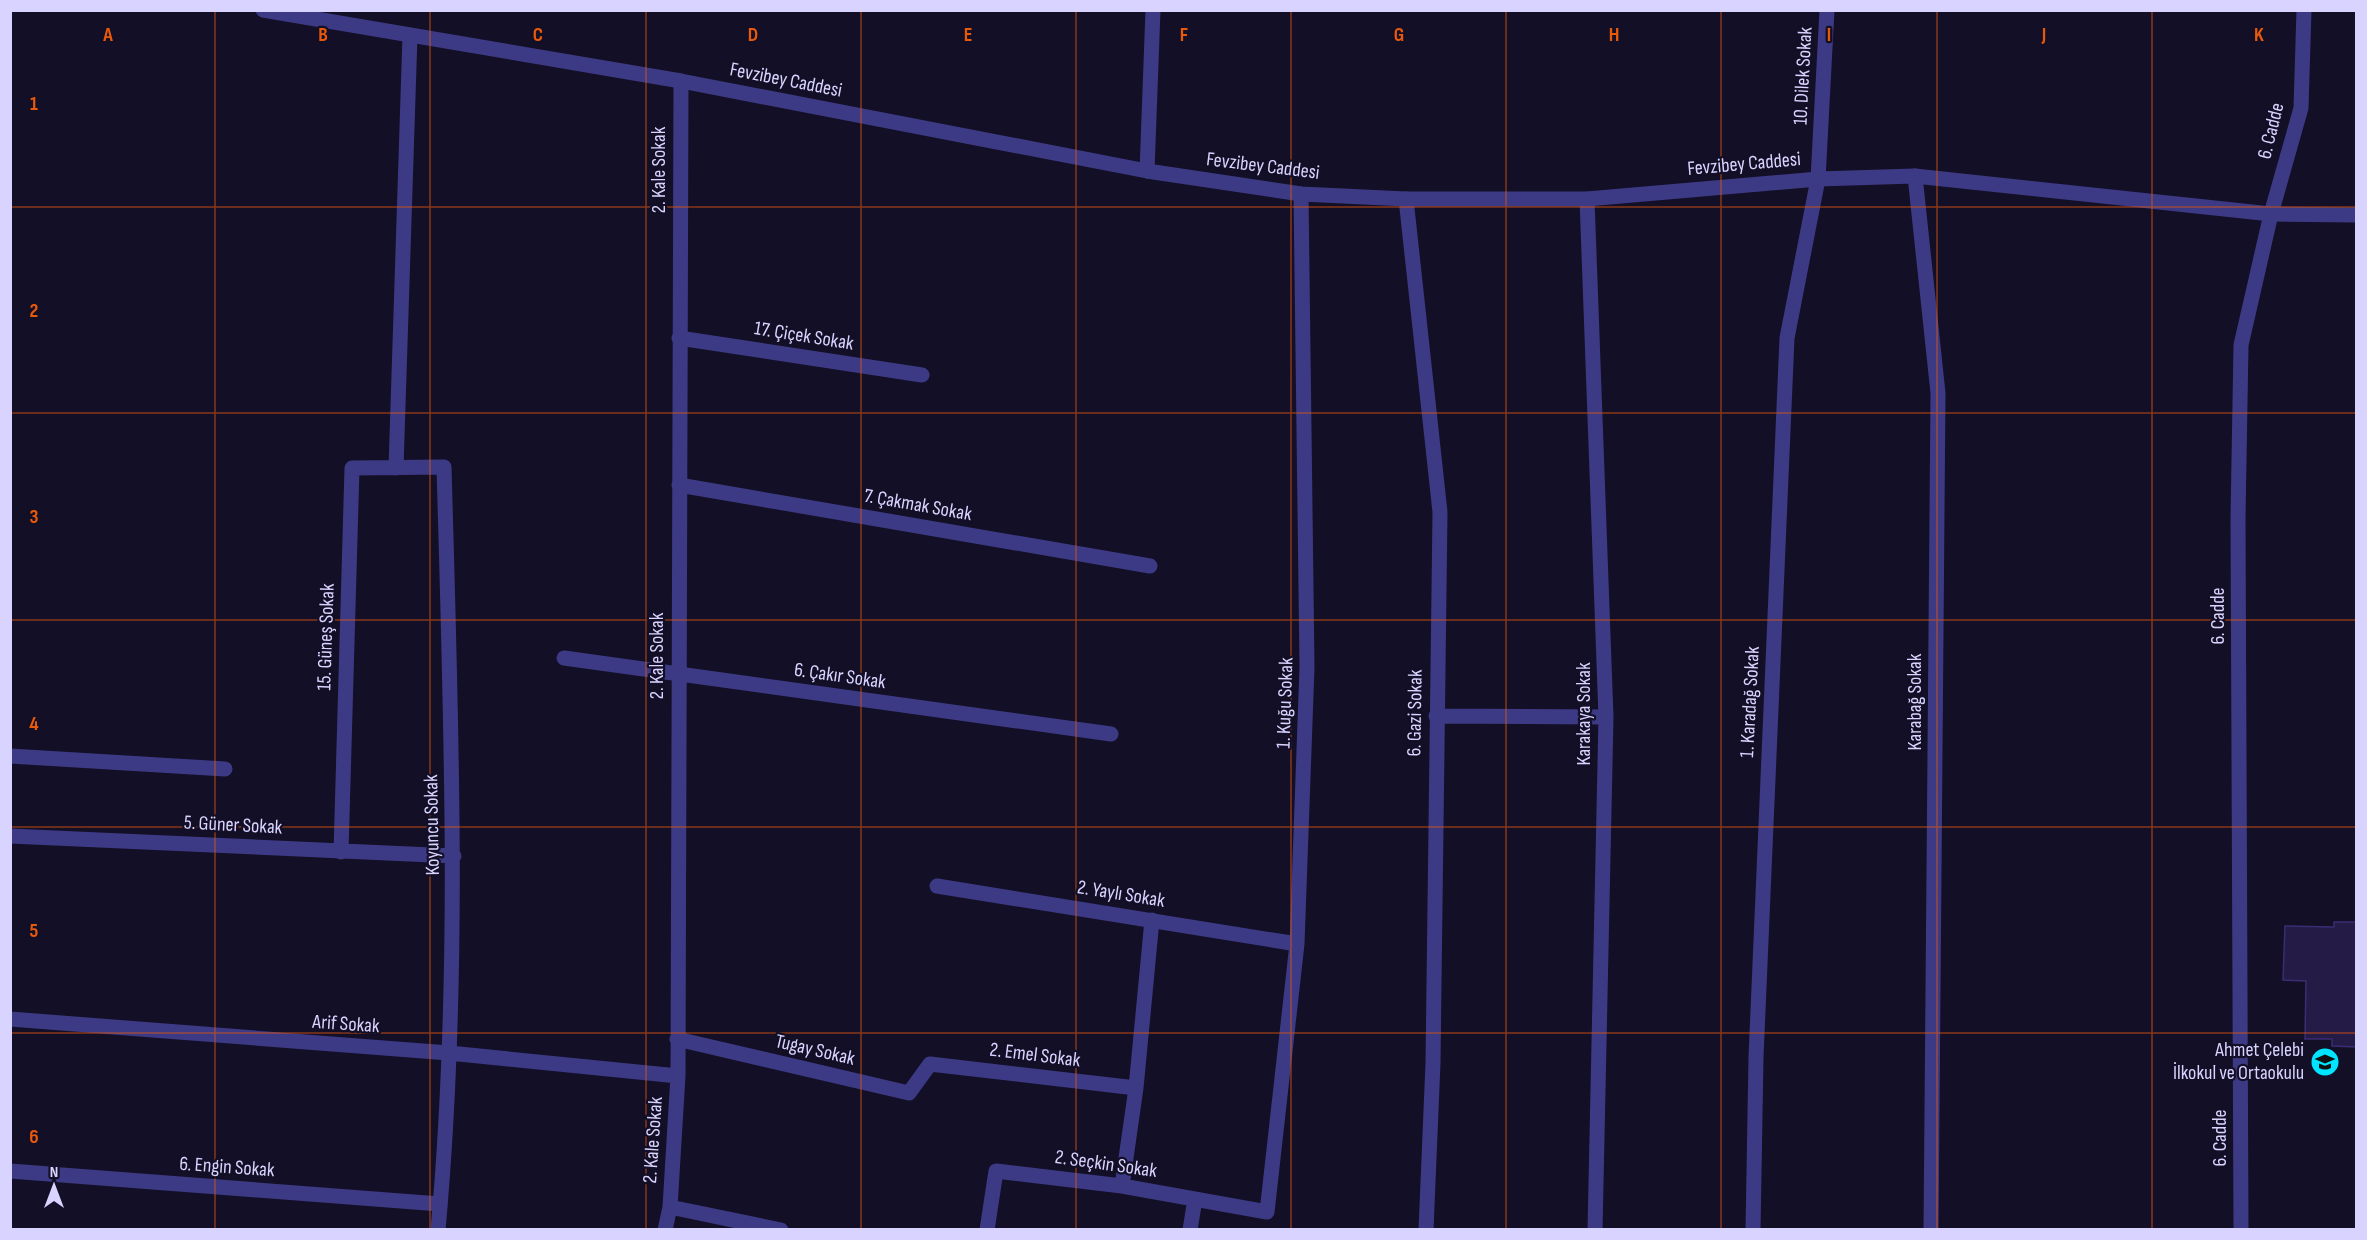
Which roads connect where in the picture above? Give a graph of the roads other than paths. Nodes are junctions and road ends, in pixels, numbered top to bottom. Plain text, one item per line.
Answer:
1 (263, 10) edge
2 (1153, 10) edge
3 (1827, 10) edge
4 (2304, 10) edge
5 (410, 35) junction
6 (681, 81) junction
7 (1147, 171) junction
8 (1915, 176) junction
9 (1818, 179) junction
10 (1301, 194) junction
11 (1587, 198) junction
12 (1406, 199) junction
13 (2271, 214) junction
14 (2356, 215) edge
15 (679, 338) junction
16 (922, 375) dead end
17 (396, 468) junction
18 (679, 485) junction
19 (1150, 566) dead end
20 (564, 657) dead end
21 (678, 675) junction
22 (1436, 716) junction
23 (1606, 717) junction
24 (1111, 734) dead end
25 (10, 756) edge
26 (225, 769) dead end
27 (10, 836) edge
28 (341, 852) junction
29 (454, 856) junction
30 (937, 886) dead end
31 (1152, 920) junction
32 (1297, 944) junction
33 (10, 1019) edge
34 (677, 1039) junction
35 (449, 1053) junction
36 (930, 1064) joint
37 (678, 1076) junction
38 (1136, 1088) junction
39 (10, 1171) edge
40 (1122, 1186) junction
41 (1195, 1199) junction
42 (440, 1204) junction
43 (670, 1207) junction
44 (1267, 1212) joint
45 (438, 1230) edge
46 (664, 1230) edge
47 (781, 1230) edge
48 (987, 1230) edge
49 (1190, 1230) edge
50 (1426, 1230) edge
51 (1595, 1230) edge
52 (1753, 1230) edge
53 (1931, 1230) edge
54 (2241, 1230) edge

1 - 5 street, Fevzibey Caddesi
2 - 7 street
3 - 9 street, 10. Dilek Sokak
4 - 13 street, 6. Cadde
5 - 6 street, Fevzibey Caddesi
5 - 17 street
6 - 7 street, Fevzibey Caddesi
6 - 15 street, 2. Kale Sokak
7 - 10 street, Fevzibey Caddesi
8 - 9 street, Fevzibey Caddesi
8 - 13 street, Fevzibey Caddesi
8 - 53 street, Karabağ Sokak
9 - 11 street, Fevzibey Caddesi
9 - 52 street, 1. Karadağ Sokak
10 - 12 street, Fevzibey Caddesi
10 - 32 street, 1. Kuğu Sokak
11 - 12 street, Fevzibey Caddesi
11 - 23 street, Karakaya Sokak
12 - 22 street, 6. Gazi Sokak
13 - 14 street, Fevzibey Caddesi
13 - 54 street, 6. Cadde
15 - 16 street, 17. Çiçek Sokak
15 - 18 street, 2. Kale Sokak
17 - 28 street, 15. Güneş Sokak
17 - 29 street, Koyuncu Sokak
18 - 19 street, 7. Çakmak Sokak
18 - 21 street, 2. Kale Sokak
20 - 21 street, 6. Çakır Sokak
21 - 24 street, 6. Çakır Sokak
21 - 34 street, 2. Kale Sokak
22 - 23 street
22 - 50 street, 6. Gazi Sokak
23 - 51 street, Karakaya Sokak
25 - 26 street
27 - 28 street, 5. Güner Sokak
28 - 29 street, 5. Güner Sokak
29 - 35 street, Koyuncu Sokak
30 - 31 street, 2. Yaylı Sokak
31 - 32 street, 2. Yaylı Sokak
31 - 38 street
32 - 44 street, 1. Kuğu Sokak
33 - 35 street, Arif Sokak
34 - 36 street, Tugay Sokak
34 - 37 street, 2. Kale Sokak
35 - 37 street, Arif Sokak
35 - 42 street, Koyuncu Sokak
36 - 38 street, 2. Emel Sokak
37 - 43 street, 2. Kale Sokak
38 - 40 street
39 - 42 street, 6. Engin Sokak
40 - 41 street, 2. Seçkin Sokak
40 - 48 street, 2. Seçkin Sokak
41 - 44 street, 2. Seçkin Sokak
41 - 49 street
42 - 45 street, Koyuncu Sokak
43 - 46 street, 2. Kale Sokak
43 - 47 street

